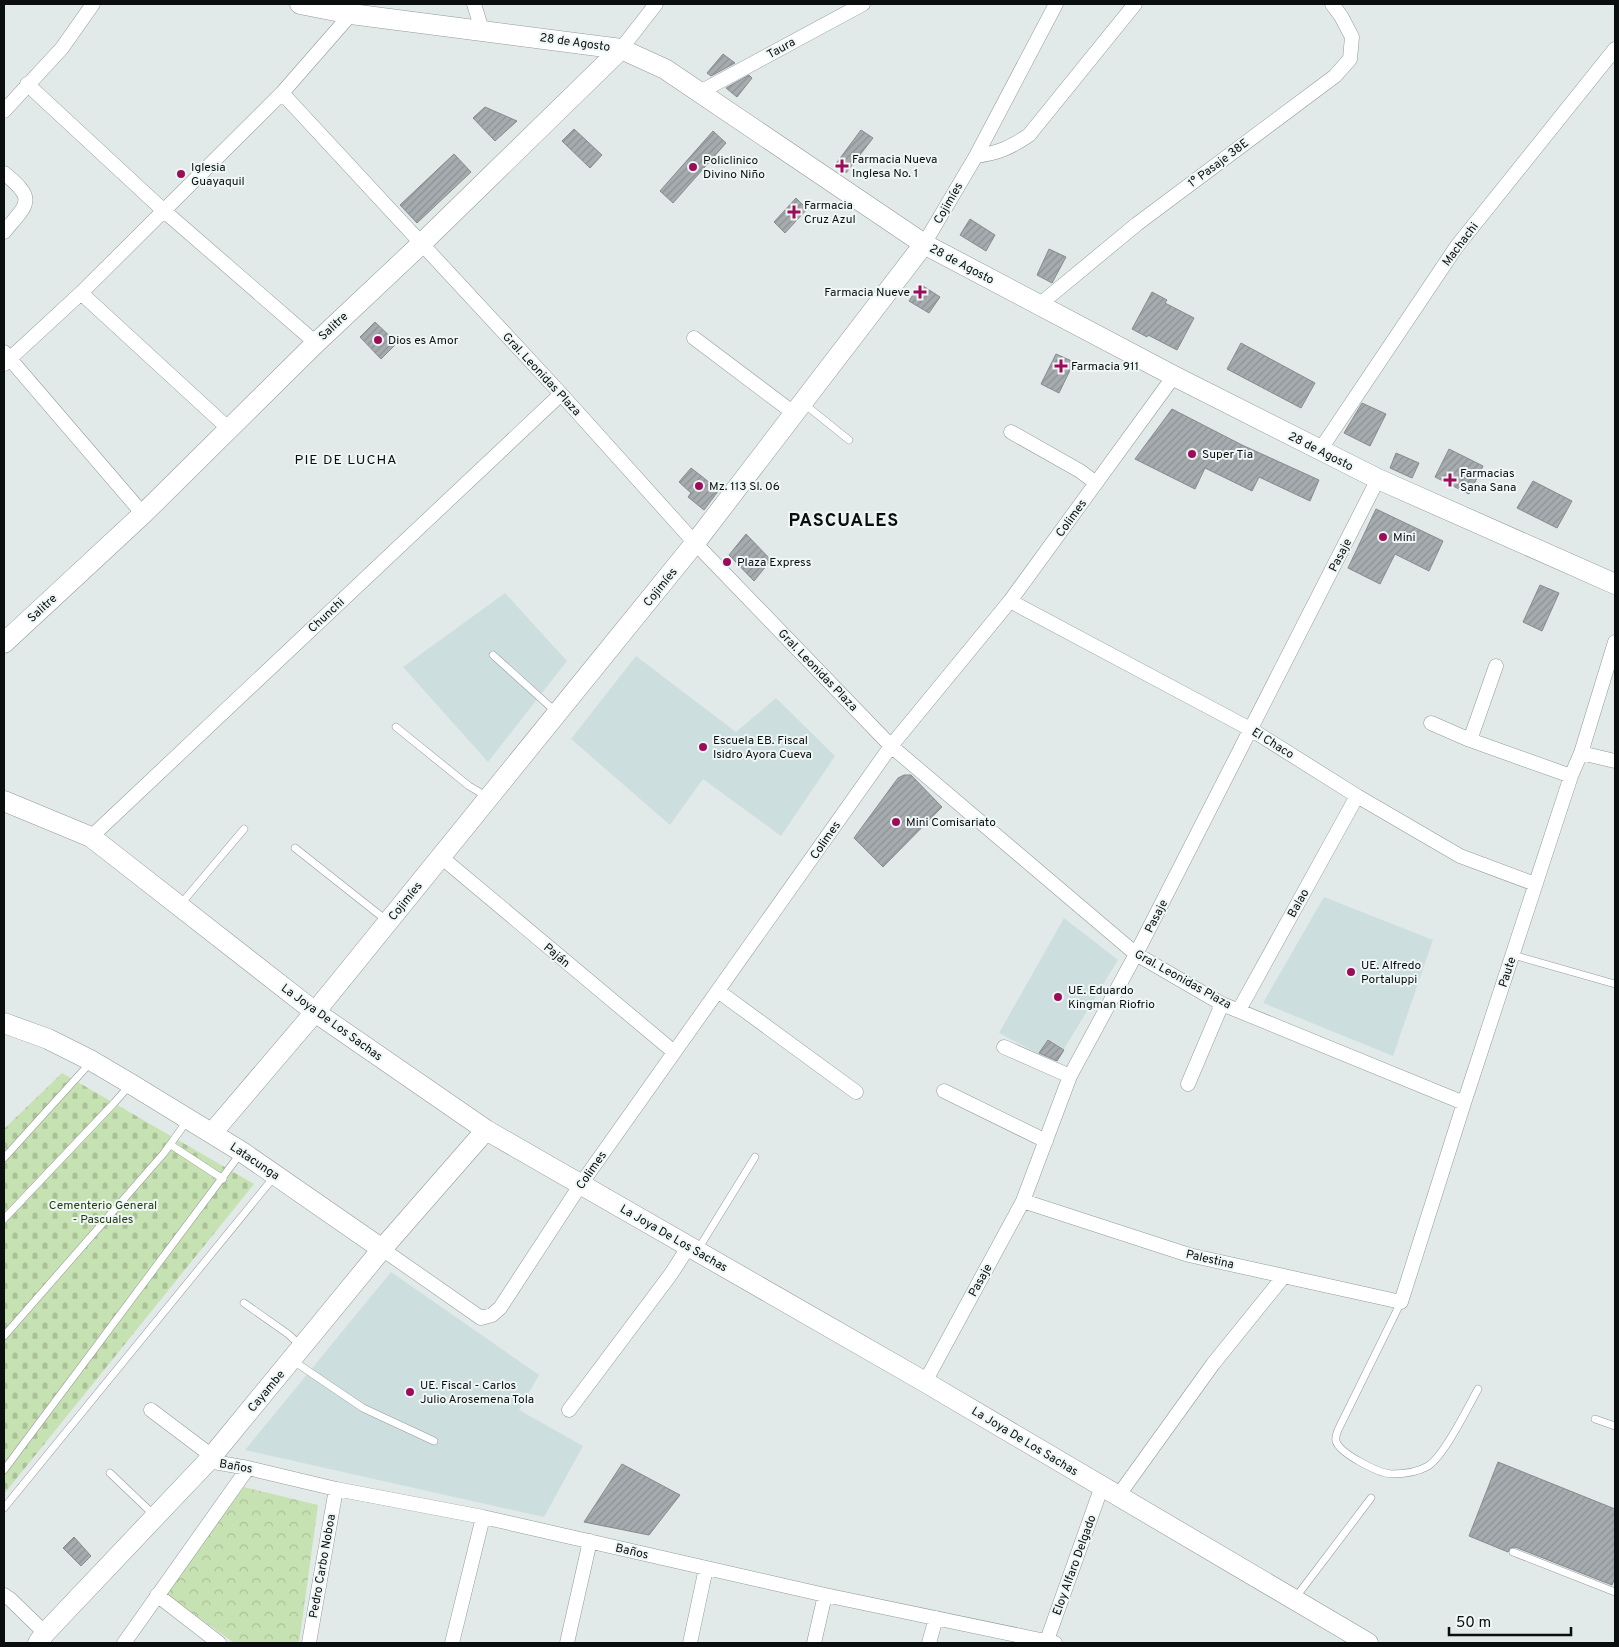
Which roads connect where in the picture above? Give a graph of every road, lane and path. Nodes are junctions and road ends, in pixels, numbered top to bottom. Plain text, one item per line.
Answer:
1 (93, 4) edge
2 (300, 4) edge
3 (474, 4) edge
4 (656, 4) edge
5 (863, 4) edge
6 (1056, 4) edge
7 (1135, 4) edge
8 (1332, 4) edge
9 (351, 14) junction
10 (482, 30) junction
11 (622, 49) junction
12 (1615, 49) edge
13 (27, 84) junction
14 (700, 92) junction
15 (282, 94) junction
16 (4, 111) edge
17 (976, 156) junction
18 (4, 173) edge
19 (163, 210) junction
20 (4, 232) edge
21 (420, 244) junction
22 (924, 244) junction
23 (81, 293) junction
24 (1039, 305) junction
25 (694, 338) dead end
26 (316, 342) junction
27 (6, 358) edge
28 (1174, 376) junction
29 (561, 394) junction
30 (799, 408) junction
31 (228, 428) junction
32 (1011, 432) dead end
33 (848, 440) dead end
34 (1320, 450) junction
35 (1378, 479) junction
36 (1096, 483) junction
37 (143, 514) junction
38 (695, 543) junction
39 (1615, 584) edge
40 (1010, 601) junction
41 (1615, 642) edge
42 (4, 643) edge
43 (493, 655) dead end
44 (1496, 666) dead end
45 (557, 713) junction
46 (1432, 723) dead end
47 (396, 727) dead end
48 (1252, 730) junction
49 (1470, 740) junction
50 (891, 746) junction
51 (1581, 753) junction
52 (1615, 761) edge
53 (1571, 776) junction
54 (1357, 796) junction
55 (489, 798) junction
56 (4, 801) edge
57 (244, 829) dead end
58 (91, 837) junction
59 (294, 848) dead end
60 (441, 857) junction
61 (1535, 884) junction
62 (180, 905) junction
63 (388, 922) junction
64 (1136, 954) junction
65 (1513, 955) junction
66 (1615, 984) edge
67 (718, 991) junction
68 (1222, 1004) junction
69 (1239, 1010) junction
70 (316, 1012) junction
71 (4, 1023) edge
72 (1004, 1048) dead end
73 (674, 1052) junction
74 (92, 1061) junction
75 (1070, 1076) junction
76 (131, 1084) junction
77 (1188, 1084) dead end
78 (944, 1091) dead end
79 (856, 1092) dead end
80 (1464, 1103) junction
81 (189, 1119) junction
82 (486, 1130) junction
83 (212, 1133) junction
84 (1046, 1140) junction
85 (171, 1145) junction
86 (242, 1152) junction
87 (755, 1157) dead end
88 (4, 1158) edge
89 (276, 1175) junction
90 (223, 1179) junction
91 (581, 1184) junction
92 (1023, 1201) junction
93 (4, 1219) edge
94 (693, 1248) junction
95 (382, 1249) junction
96 (1284, 1276) junction
97 (1401, 1302) junction
98 (244, 1303) dead end
99 (492, 1315) joint
100 (4, 1336) edge
101 (297, 1353) junction
102 (925, 1382) junction
103 (1478, 1389) dead end
104 (151, 1410) dead end
105 (569, 1410) dead end
106 (1595, 1419) dead end
107 (1615, 1426) edge
108 (434, 1441) dead end
109 (210, 1459) junction
110 (248, 1468) junction
111 (4, 1470) edge
112 (110, 1473) dead end
113 (336, 1488) junction
114 (1110, 1491) junction
115 (1371, 1498) dead end
116 (4, 1508) edge
117 (156, 1517) junction
118 (483, 1518) junction
119 (590, 1541) junction
120 (1513, 1552) dead end
121 (706, 1568) junction
122 (1615, 1592) edge
123 (4, 1595) edge
124 (157, 1595) junction
125 (824, 1595) junction
126 (1294, 1600) junction
127 (936, 1618) junction
128 (41, 1638) edge
129 (1049, 1642) edge
130 (124, 1643) edge
131 (219, 1643) edge
132 (309, 1643) edge
133 (452, 1643) edge
134 (567, 1643) edge
135 (690, 1643) edge
136 (814, 1643) edge
137 (930, 1643) edge
138 (1368, 1643) edge

1 - 13 street
2 - 9 street, 28 de Agosto
3 - 10 street
4 - 11 street, Salitre
5 - 14 street, Taura
6 - 17 street, Cojimíes
7 - 17 street
8 - 24 street, 1° Pasaje 38E
9 - 10 street, 28 de Agosto
9 - 15 street
10 - 11 street, 28 de Agosto
11 - 14 street, 28 de Agosto
11 - 21 street, Salitre
12 - 34 street, Machachi
13 - 16 street
13 - 19 street
14 - 22 street, 28 de Agosto
15 - 19 street
15 - 21 street, Gral. Leonidas Plaza
17 - 22 street, Cojimíes
18 - 20 street
19 - 23 street
19 - 26 street
21 - 26 street, Salitre
21 - 29 street, Gral. Leonidas Plaza
22 - 24 street, 28 de Agosto
22 - 30 street, Cojimíes
23 - 27 street
23 - 31 street
24 - 28 street, 28 de Agosto
25 - 30 street
26 - 31 street, Salitre
27 - 37 street
28 - 34 street, 28 de Agosto
28 - 36 street, Colimes
29 - 38 street, Gral. Leonidas Plaza
29 - 58 street, Chunchi
30 - 33 lane
30 - 38 street, Cojimíes
31 - 37 street, Salitre
32 - 36 street
34 - 35 street, 28 de Agosto
35 - 39 street, 28 de Agosto
35 - 48 street, Pasaje
36 - 40 street, Colimes
37 - 42 street, Salitre
38 - 45 street, Cojimíes
38 - 50 street, Gral. Leonidas Plaza
40 - 48 street, El Chaco
40 - 50 street, Colimes
41 - 51 street, Paute
43 - 45 lane
44 - 49 street
45 - 55 street, Cojimíes
46 - 49 street
47 - 55 lane
48 - 54 street, El Chaco
48 - 64 street, Pasaje
49 - 53 street
50 - 64 street, Gral. Leonidas Plaza
50 - 67 street, Colimes
51 - 52 street
51 - 53 street, Paute
53 - 61 street, Paute
54 - 61 street, El Chaco
54 - 69 street, Balao
55 - 60 street, Cojimíes
56 - 58 street, La Joya De Los Sachas
57 - 62 lane
58 - 62 street, La Joya De Los Sachas
59 - 63 lane
60 - 63 street, Cojimíes
60 - 73 street, Paján
61 - 65 street, Paute
62 - 70 street, La Joya De Los Sachas
63 - 70 street, Cojimíes
64 - 68 street, Gral. Leonidas Plaza
64 - 75 street, Pasaje
65 - 66 lane
65 - 80 street, Paute
67 - 73 street, Colimes
67 - 79 street
68 - 69 street, Gral. Leonidas Plaza
68 - 77 street
69 - 80 street, Gral. Leonidas Plaza
70 - 82 street, La Joya De Los Sachas
70 - 83 street, Cojimíes
71 - 74 street, Latacunga
72 - 75 street
73 - 91 street, Colimes
74 - 76 street, Latacunga
74 - 88 lane
75 - 84 street, Pasaje
76 - 81 street, Latacunga
76 - 93 lane
78 - 84 street
80 - 97 street, Paute
81 - 83 street, Latacunga
81 - 85 lane
82 - 91 street, La Joya De Los Sachas
82 - 95 street, Cayambe
83 - 86 street, Latacunga
84 - 92 street, Pasaje
85 - 90 lane
85 - 100 lane
86 - 89 street, Latacunga
86 - 90 lane
87 - 94 lane
89 - 95 street, Latacunga
89 - 116 lane
90 - 111 lane
91 - 94 street, La Joya De Los Sachas
91 - 99 street, Colimes
92 - 96 street, Palestina
92 - 102 street, Pasaje
94 - 102 street, La Joya De Los Sachas
94 - 105 street
95 - 99 street, Latacunga
95 - 101 street, Cayambe
96 - 97 street, Palestina
96 - 114 street, Eloy Alfaro Delgado
97 - 103 lane
98 - 101 lane
101 - 108 lane
101 - 109 street, Cayambe
102 - 114 street, La Joya De Los Sachas
104 - 109 street
106 - 107 lane
109 - 110 street, Baños
109 - 117 street, Cayambe
110 - 113 street, Baños
110 - 124 street
112 - 117 lane
113 - 118 street, Baños
113 - 132 street, Pedro Carbo Noboa
114 - 126 street, La Joya De Los Sachas
114 - 129 street, Eloy Alfaro Delgado
115 - 126 lane
117 - 128 street, Cayambe
118 - 119 street, Baños
118 - 133 street
119 - 121 street, Baños
119 - 134 street
120 - 122 lane
121 - 125 street, Baños
121 - 135 street
123 - 128 street
124 - 130 street
124 - 131 street
125 - 127 street, Baños
125 - 136 street
126 - 138 street, La Joya De Los Sachas
127 - 129 street, Baños
127 - 137 street

